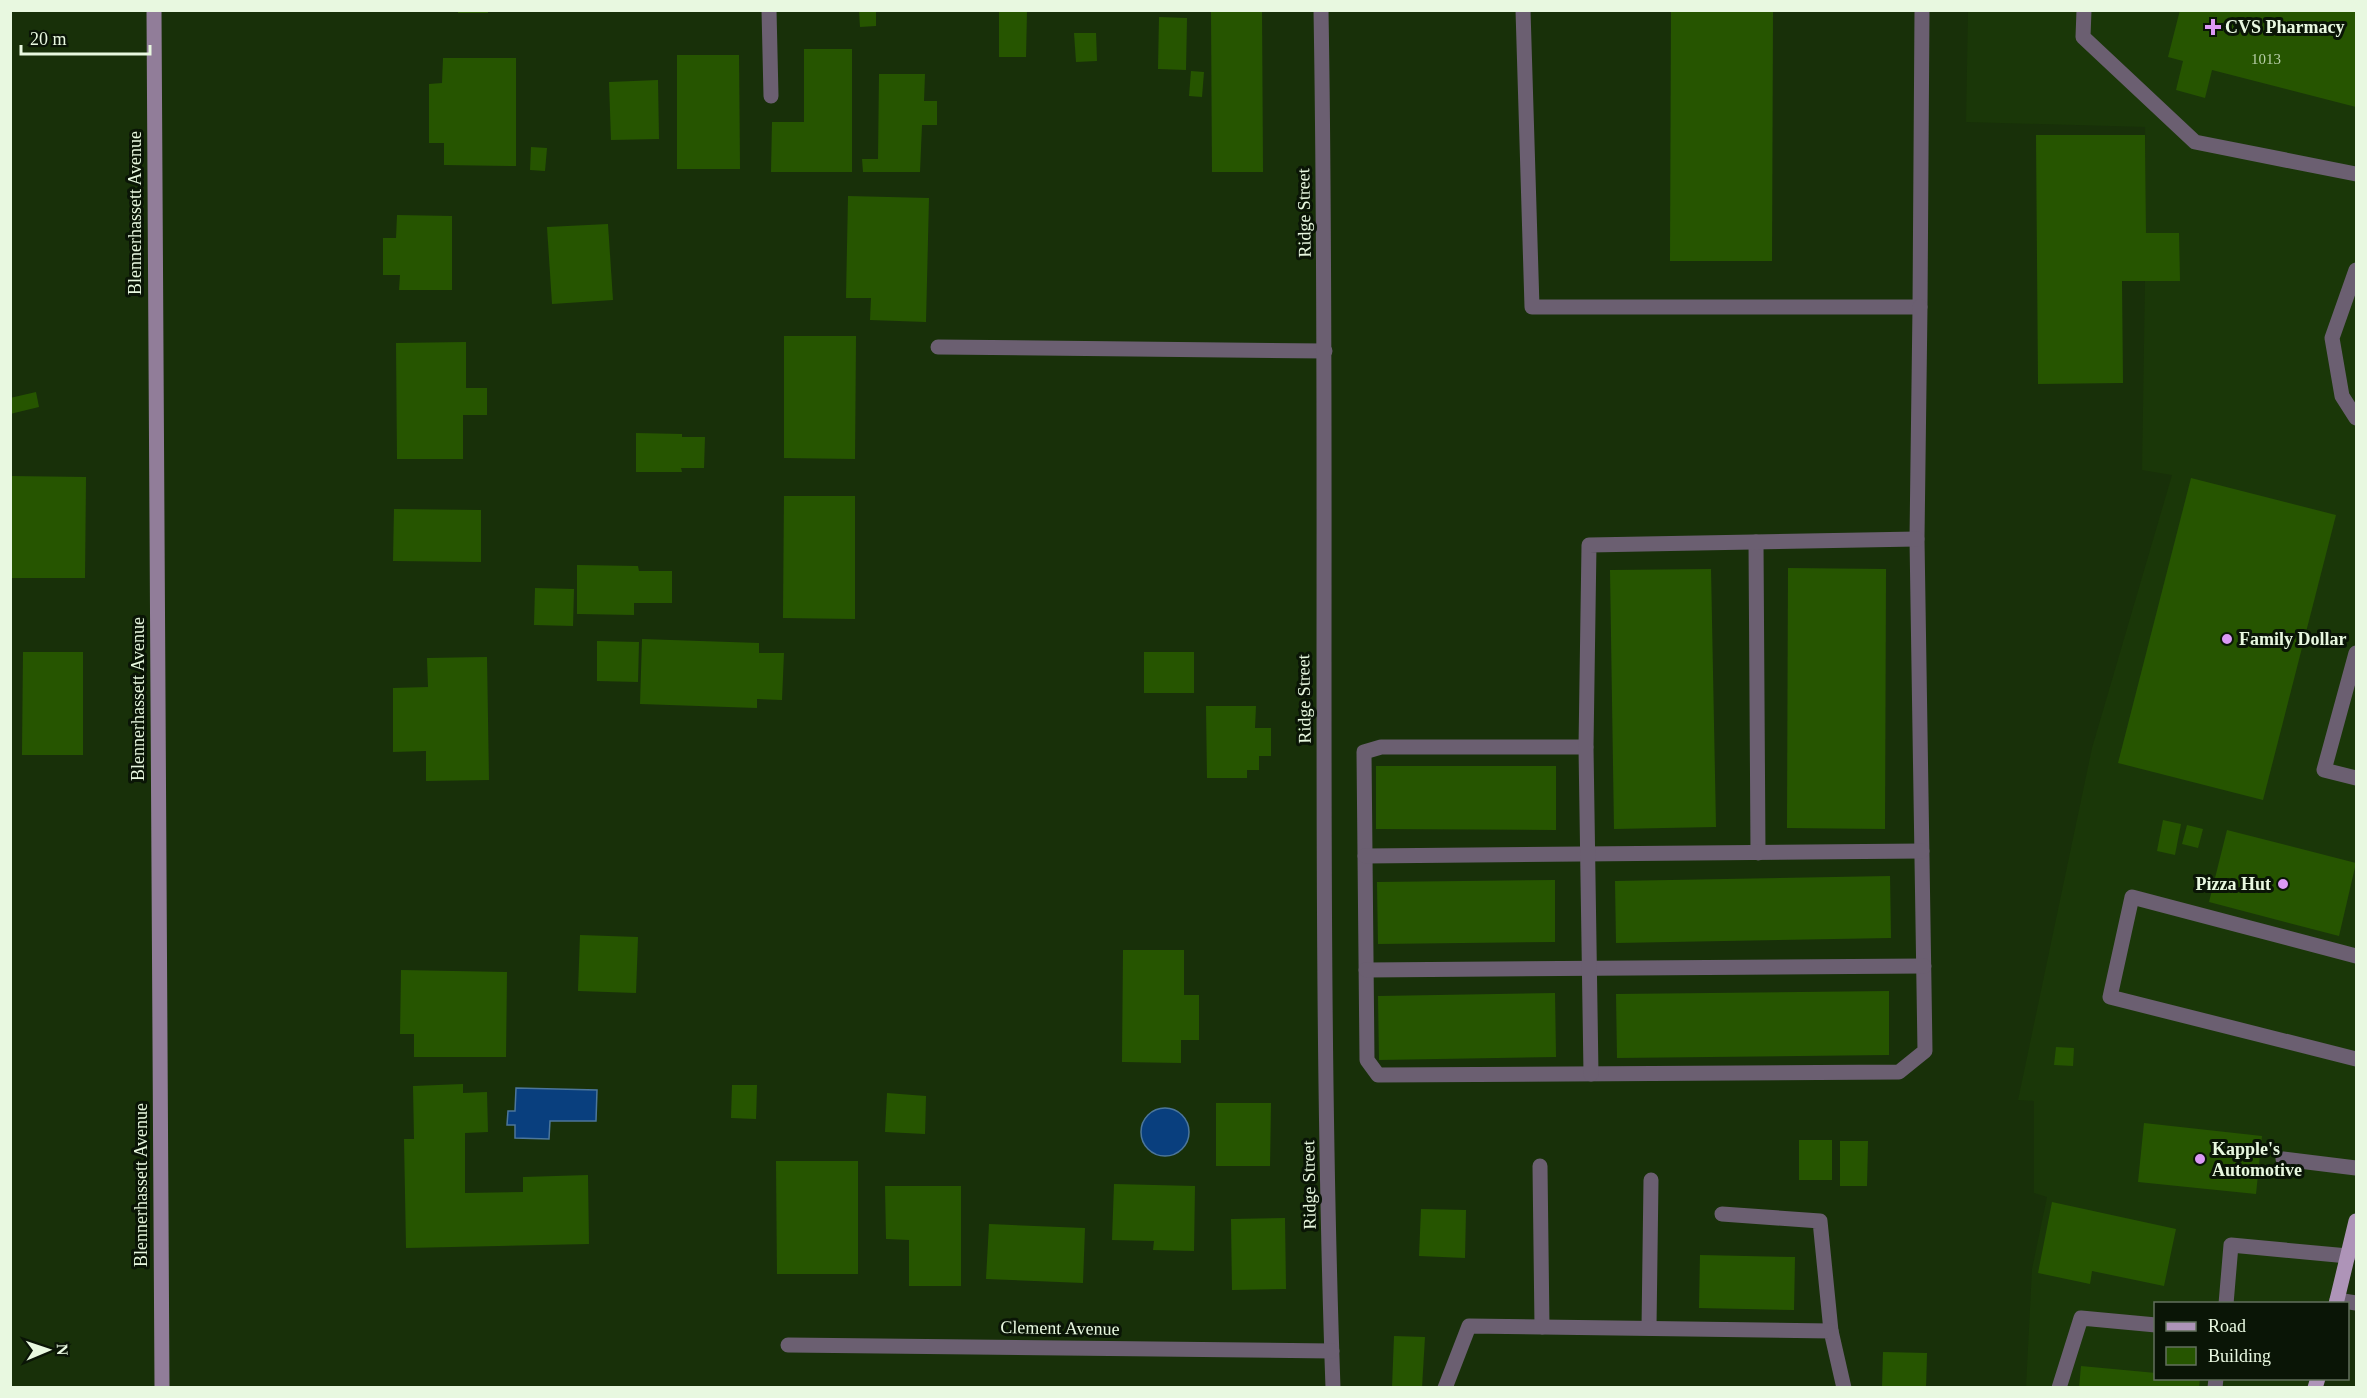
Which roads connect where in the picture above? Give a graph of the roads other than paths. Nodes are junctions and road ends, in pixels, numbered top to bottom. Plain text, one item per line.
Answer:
1 (154, 10) edge
2 (769, 10) edge
3 (1321, 10) edge
4 (1523, 10) edge
5 (1922, 10) edge
6 (2084, 10) edge
7 (771, 96) dead end
8 (2356, 174) edge
9 (2356, 270) edge
10 (1920, 307) junction
11 (938, 347) dead end
12 (1325, 351) junction
13 (2356, 418) edge
14 (1917, 539) junction
15 (1756, 542) junction
16 (2356, 652) edge
17 (1586, 747) junction
18 (2356, 778) edge
19 (1922, 851) junction
20 (1758, 852) junction
21 (1588, 854) junction
22 (1365, 856) junction
23 (2356, 956) edge
24 (1924, 966) junction
25 (1589, 968) junction
26 (1366, 970) junction
27 (2356, 1059) edge
28 (1591, 1074) junction
29 (2283, 1159) dead end
30 (1540, 1166) dead end
31 (2356, 1168) edge
32 (1651, 1180) dead end
33 (1722, 1214) dead end
34 (2356, 1221) edge
35 (2348, 1256) junction
36 (2226, 1302) edge
37 (2336, 1302) edge
38 (2154, 1325) edge
39 (1542, 1327) junction
40 (1649, 1328) junction
41 (1831, 1331) junction
42 (789, 1344) dead end
43 (1332, 1351) junction
44 (162, 1388) edge
45 (1333, 1388) edge
46 (1445, 1388) edge
47 (1844, 1388) edge
48 (2060, 1388) edge

1 - 44 street, Blennerhassett Avenue
2 - 7 street
3 - 12 street, Ridge Street
4 - 10 street
5 - 10 street
6 - 8 street
9 - 13 street
10 - 14 street
11 - 12 street
12 - 43 street, Ridge Street
14 - 15 street
14 - 19 street
15 - 17 street
15 - 20 street
16 - 18 street
17 - 21 street
17 - 22 street
19 - 20 street
19 - 24 street
20 - 21 street
21 - 22 street
21 - 25 street
22 - 26 street
23 - 27 street
24 - 25 street
24 - 28 street
25 - 26 street
25 - 28 street
26 - 28 street
29 - 31 street
30 - 39 street
32 - 40 street
33 - 41 street
34 - 35 main road
35 - 36 street
35 - 37 main road
38 - 48 street
39 - 40 street
39 - 46 street
40 - 41 street
41 - 47 street
42 - 43 street, Clement Avenue
43 - 45 street, Ridge Street

